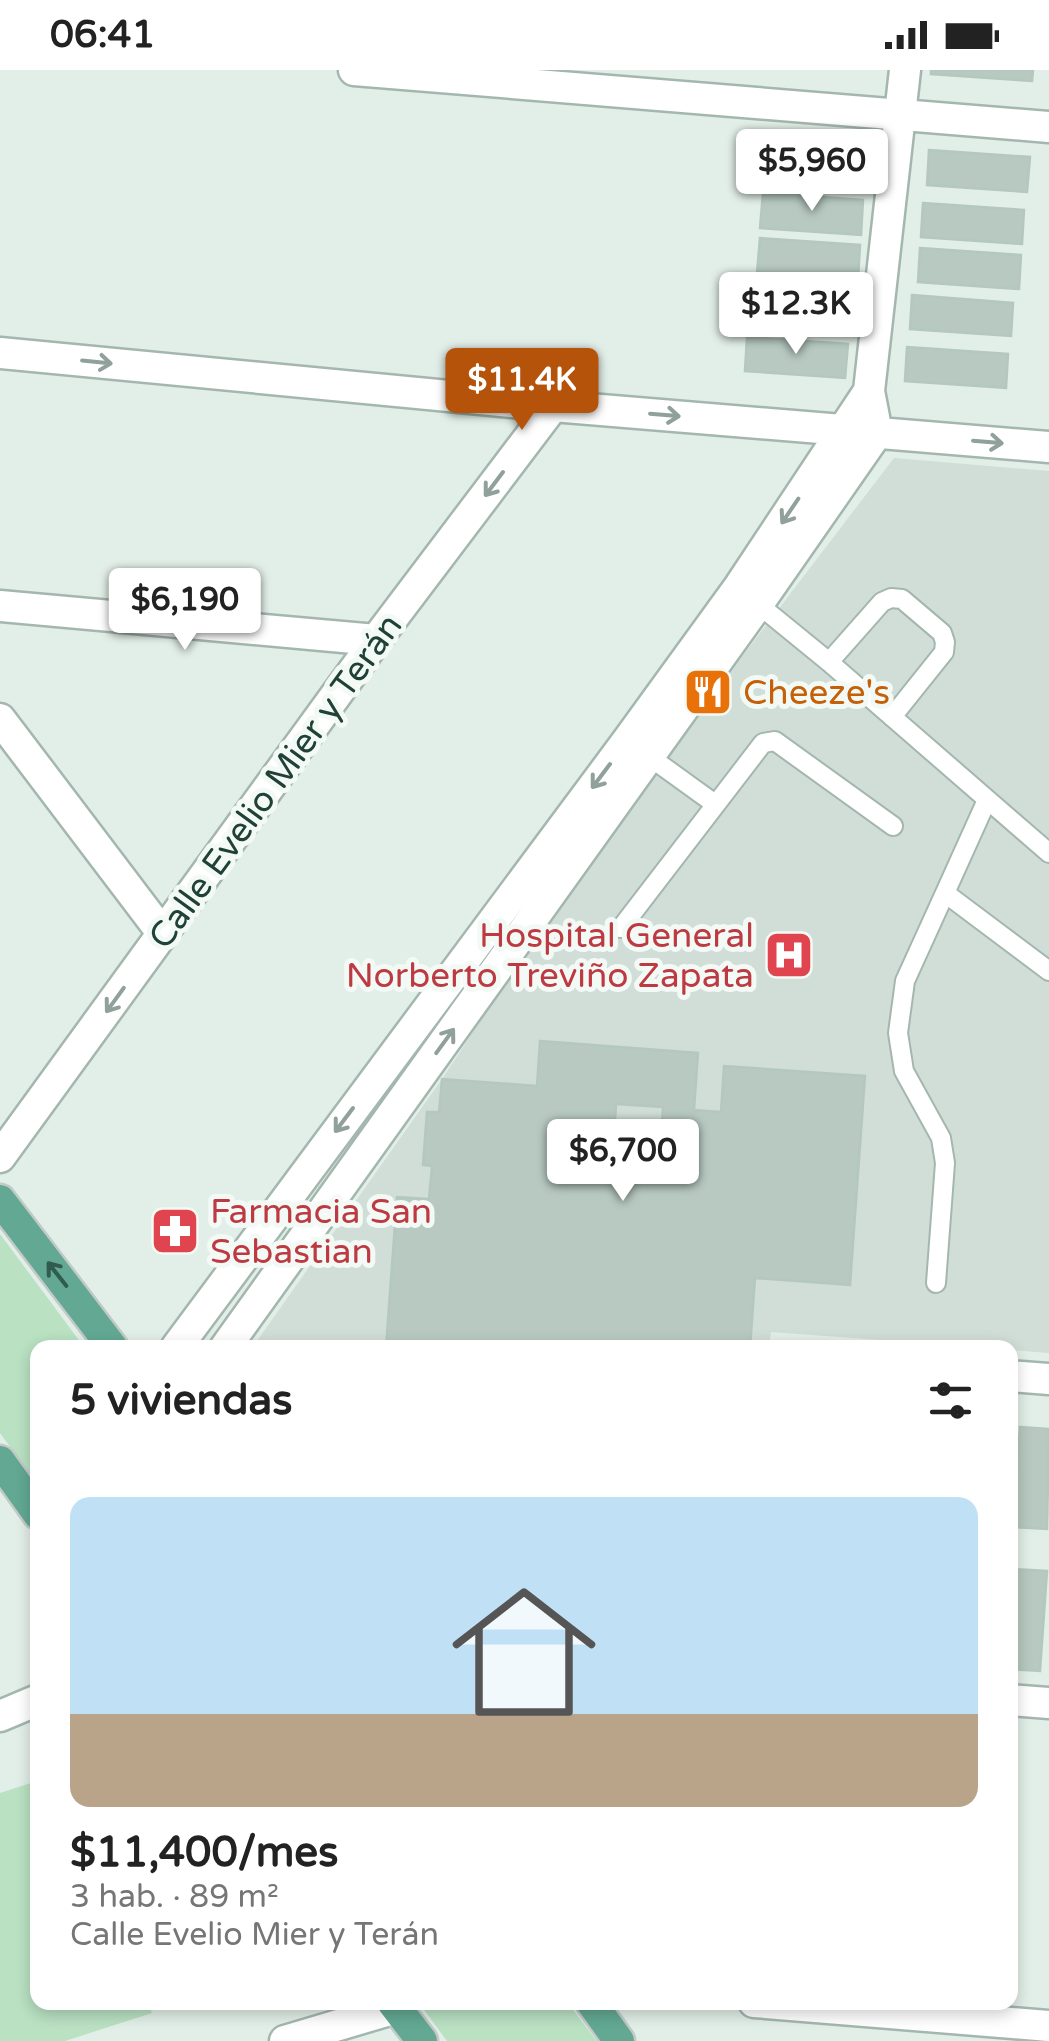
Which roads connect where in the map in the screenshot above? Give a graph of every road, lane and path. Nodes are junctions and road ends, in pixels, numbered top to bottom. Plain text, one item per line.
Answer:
1 (354, 70) edge
2 (905, 70) edge
3 (902, 115) junction
4 (1049, 127) edge
5 (0, 353) edge
6 (869, 391) junction
7 (552, 406) junction
8 (844, 430) junction
9 (877, 433) junction
10 (1049, 447) edge
11 (748, 595) junction
12 (0, 606) edge
13 (376, 640) junction
14 (829, 662) junction
15 (892, 716) junction
16 (0, 718) edge
17 (638, 748) junction
18 (987, 800) junction
19 (716, 804) junction
20 (892, 826) dead end
21 (1049, 854) edge
22 (945, 894) junction
23 (621, 928) dead end
24 (163, 934) junction
25 (1049, 971) edge
26 (383, 1068) junction
27 (410, 1090) junction
28 (0, 1157) edge
29 (0, 1200) edge
30 (936, 1283) dead end
31 (107, 1340) edge
32 (182, 1340) edge
33 (231, 1340) edge
34 (1018, 1377) edge
35 (1049, 1379) edge
36 (0, 1461) edge
37 (30, 1503) edge
38 (1018, 1701) edge
39 (30, 1703) edge
40 (1049, 1703) edge
41 (0, 1716) edge
42 (379, 2010) edge
43 (398, 2010) edge
44 (597, 2010) edge
45 (850, 2010) edge
46 (1049, 2026) edge
47 (285, 2041) edge
48 (422, 2041) edge
49 (619, 2041) edge

1 - 3 street
2 - 3 street
3 - 4 street
3 - 6 street
5 -> 7 street
6 - 8 street
6 - 9 street
7 -> 8 street
7 -> 13 street, Calle Evelio Mier y Terán
8 - 9 street
8 -> 11 street
9 -> 10 street
9 - 11 street
11 - 14 lane
11 - 17 street
12 - 13 street
13 - 24 street, Calle Evelio Mier y Terán
14 - 15 lane
14 - 15 lane
15 - 18 lane
16 - 24 street
17 - 19 lane
17 -> 26 street
27 -> 17 street
18 - 21 lane
18 - 22 lane
19 - 20 lane
19 - 23 lane
22 - 25 lane
22 - 30 lane
24 -> 28 street, Calle Evelio Mier y Terán
26 - 27 street
26 -> 32 street
27 - 33 street
31 -> 29 main road
34 - 35 street
36 - 37 main road
38 - 40 street
39 - 41 street
42 - 47 street
43 - 48 main road
44 - 49 main road
45 - 46 street

